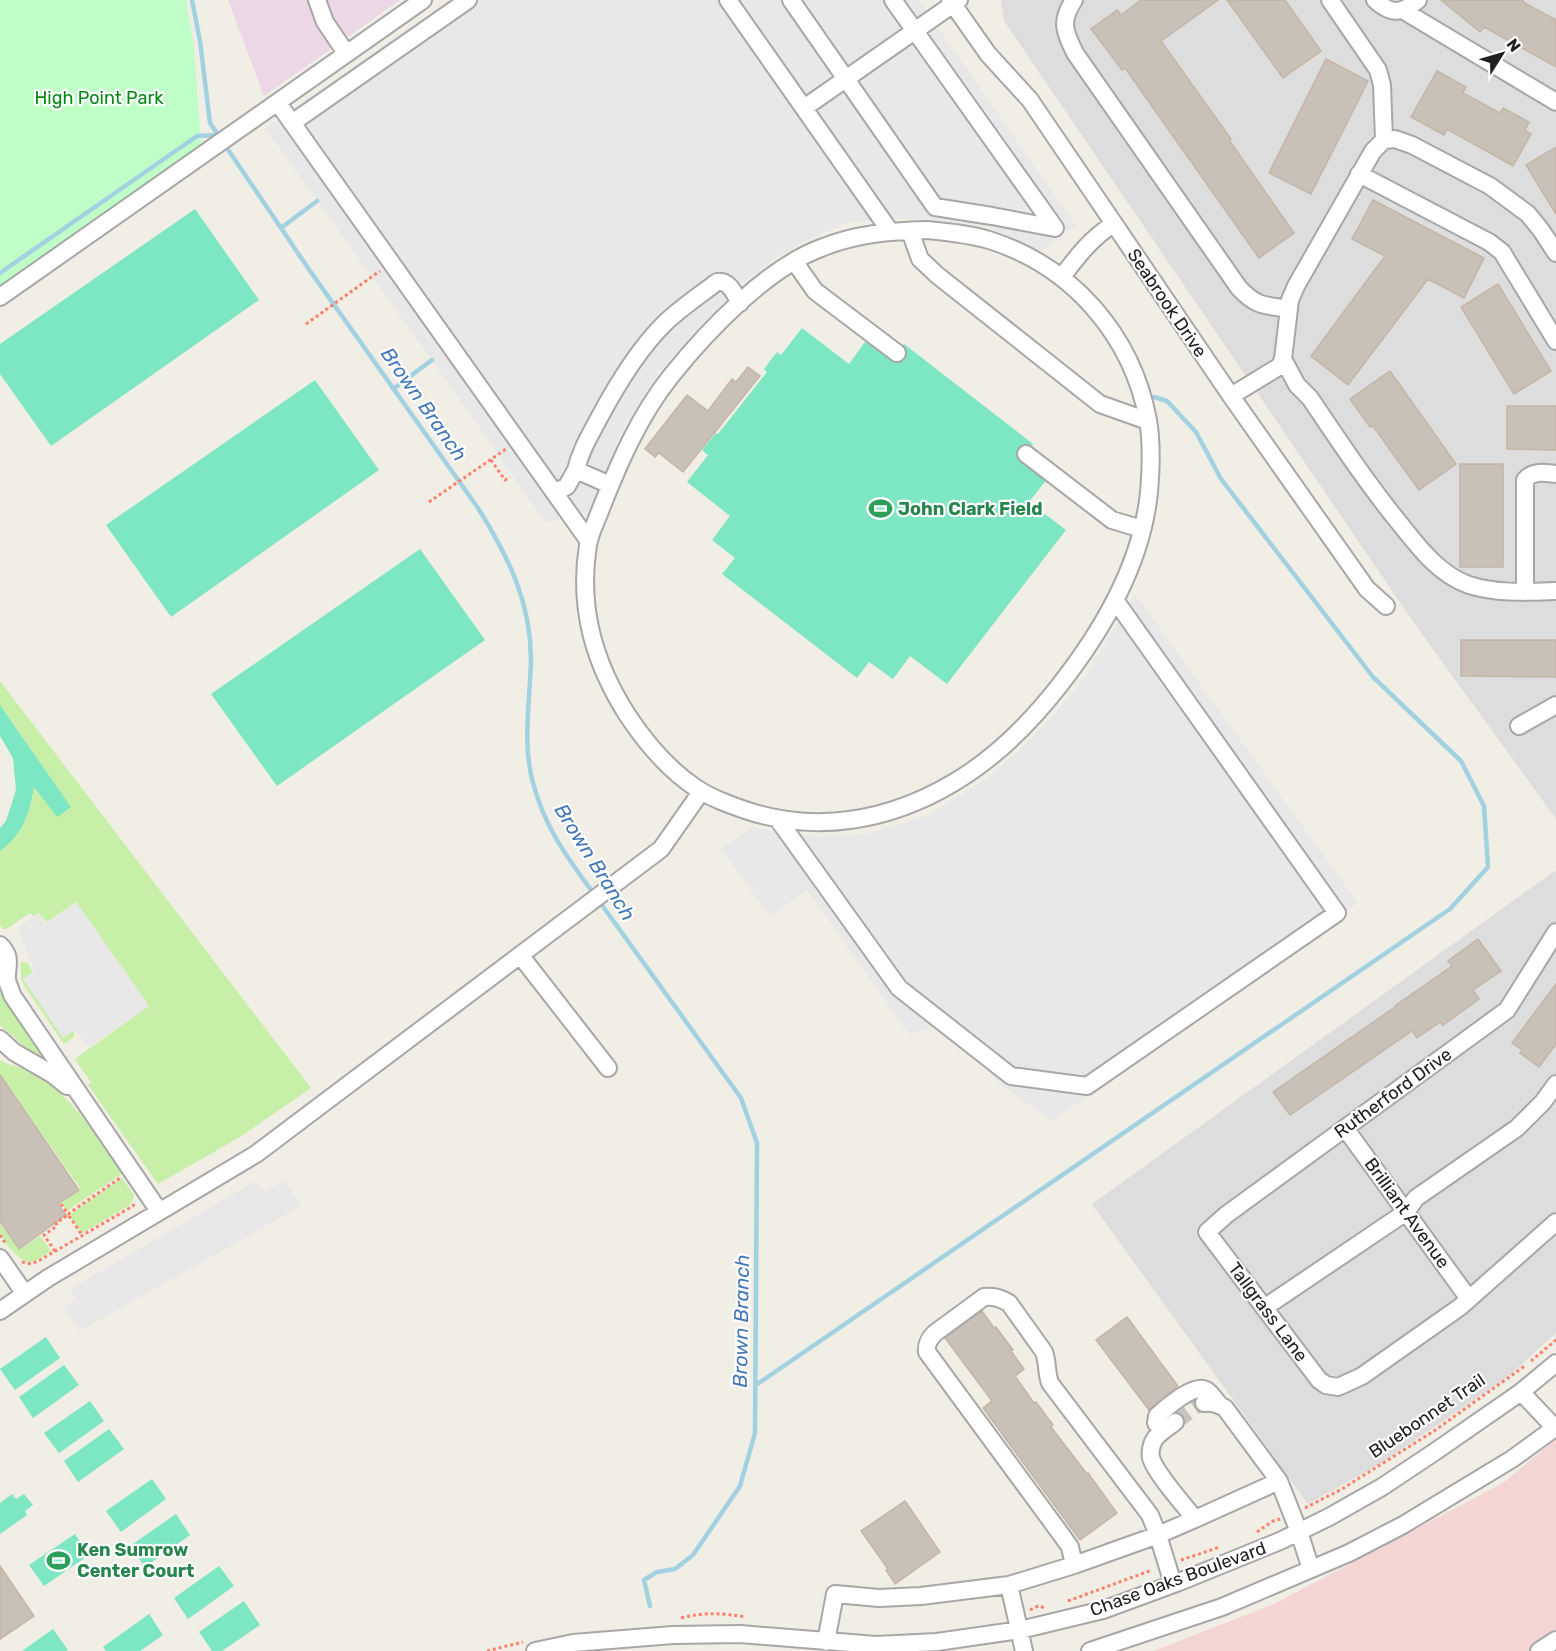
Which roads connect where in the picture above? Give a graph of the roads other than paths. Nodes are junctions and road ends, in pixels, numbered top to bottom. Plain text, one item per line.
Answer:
1 (317, 0) edge
2 (423, 0) edge
3 (468, 0) edge
4 (728, 0) edge
5 (791, 0) edge
6 (892, 0) edge
7 (1074, 0) edge
8 (1330, 0) edge
9 (1375, 0) edge
10 (1418, 0) edge
11 (954, 1) edge
12 (1404, 10) junction
13 (915, 31) junction
14 (346, 53) junction
15 (846, 79) junction
16 (1556, 102) edge
17 (278, 103) junction
18 (804, 108) junction
19 (292, 123) junction
20 (1384, 140) junction
21 (1359, 174) junction
22 (1113, 224) junction
23 (890, 231) junction
24 (910, 231) junction
25 (1556, 253) edge
26 (794, 261) junction
27 (1062, 277) junction
28 (0, 297) edge
29 (741, 303) junction
30 (1289, 309) junction
31 (1556, 341) edge
32 (897, 353) dead end
33 (1283, 359) junction
34 (1231, 396) junction
35 (1148, 421) junction
36 (1026, 454) dead end
37 (576, 470) junction
38 (1556, 474) edge
39 (610, 485) junction
40 (555, 493) junction
41 (1142, 529) junction
42 (588, 540) junction
43 (1556, 591) edge
44 (1525, 592) junction
45 (1115, 600) junction
46 (1386, 606) dead end
47 (1556, 705) edge
48 (1519, 726) dead end
49 (701, 792) junction
50 (777, 818) junction
51 (1556, 932) edge
52 (0, 945) edge
53 (520, 955) junction
54 (0, 1039) edge
55 (608, 1068) dead end
56 (1556, 1084) edge
57 (80, 1095) junction
58 (1345, 1128) junction
59 (159, 1211) junction
60 (1406, 1212) junction
61 (1556, 1222) edge
62 (1208, 1232) joint
63 (9, 1256) edge
64 (25, 1294) junction
65 (1469, 1299) junction
66 (1264, 1308) junction
67 (0, 1311) edge
68 (1556, 1363) edge
69 (1521, 1392) junction
70 (1556, 1428) edge
71 (1279, 1480) junction
72 (1195, 1519) junction
73 (1299, 1532) junction
74 (1158, 1535) junction
75 (1074, 1565) junction
76 (1311, 1569) junction
77 (1173, 1584) junction
78 (1009, 1585) junction
79 (1020, 1630) junction
80 (1556, 1640) edge
81 (826, 1642) junction
82 (574, 1647) edge
83 (535, 1651) edge
84 (1024, 1651) edge
85 (1090, 1651) edge
86 (1539, 1651) edge

1 - 14 street
2 - 14 street
3 - 19 street
4 - 18 street
5 - 15 street
6 - 13 street
7 - 30 street
8 - 20 street
9 - 12 street
10 - 12 street
11 - 13 street
11 - 22 street, Seabrook Drive
12 - 16 street
13 - 15 street
13 - 15 street
14 - 17 street
15 - 18 street
17 - 19 street
17 - 28 street
18 - 23 street
19 - 40 street
20 - 21 street
20 - 25 street
21 - 30 street
21 - 31 street
22 - 27 street
22 - 34 street, Seabrook Drive
23 - 24 street
23 - 26 street
24 - 27 street
24 - 35 street
26 - 29 street
26 - 32 street
27 - 35 street
29 - 37 street
29 - 39 street
30 - 33 street
33 - 34 street
33 - 44 street
34 - 46 street, Seabrook Drive
35 - 41 street
36 - 41 street
37 - 39 street
37 - 40 street
38 - 44 street
39 - 42 street
40 - 42 street
41 - 45 street
42 - 49 street
43 - 44 street
45 - 50 street
45 - 50 street
47 - 48 street
49 - 50 street
49 - 53 street
51 - 58 street, Rutherford Drive
52 - 57 street
53 - 55 street
53 - 59 street
54 - 57 street
56 - 60 street
57 - 59 street
58 - 60 street, Brilliant Avenue
58 - 62 street, Rutherford Drive
59 - 64 street
60 - 65 street, Brilliant Avenue
60 - 66 street
61 - 65 street
62 - 66 street, Tallgrass Lane
63 - 64 street
64 - 67 street
65 - 66 street, Tallgrass Lane
68 - 69 street, Chase Oaks Boulevard
69 - 70 street
69 - 73 street, Chase Oaks Boulevard
70 - 76 street, Chase Oaks Boulevard
71 - 72 street
71 - 72 street
71 - 73 street
72 - 74 street
73 - 76 street
73 - 77 street, Chase Oaks Boulevard
74 - 75 street
74 - 75 street
74 - 77 street
75 - 78 street
76 - 85 street, Chase Oaks Boulevard
77 - 79 street, Chase Oaks Boulevard
78 - 79 street
78 - 81 street
79 - 81 street, Chase Oaks Boulevard
79 - 84 street
80 - 86 street
81 - 82 street, Chase Oaks Boulevard
82 - 83 street, Chase Oaks Boulevard

